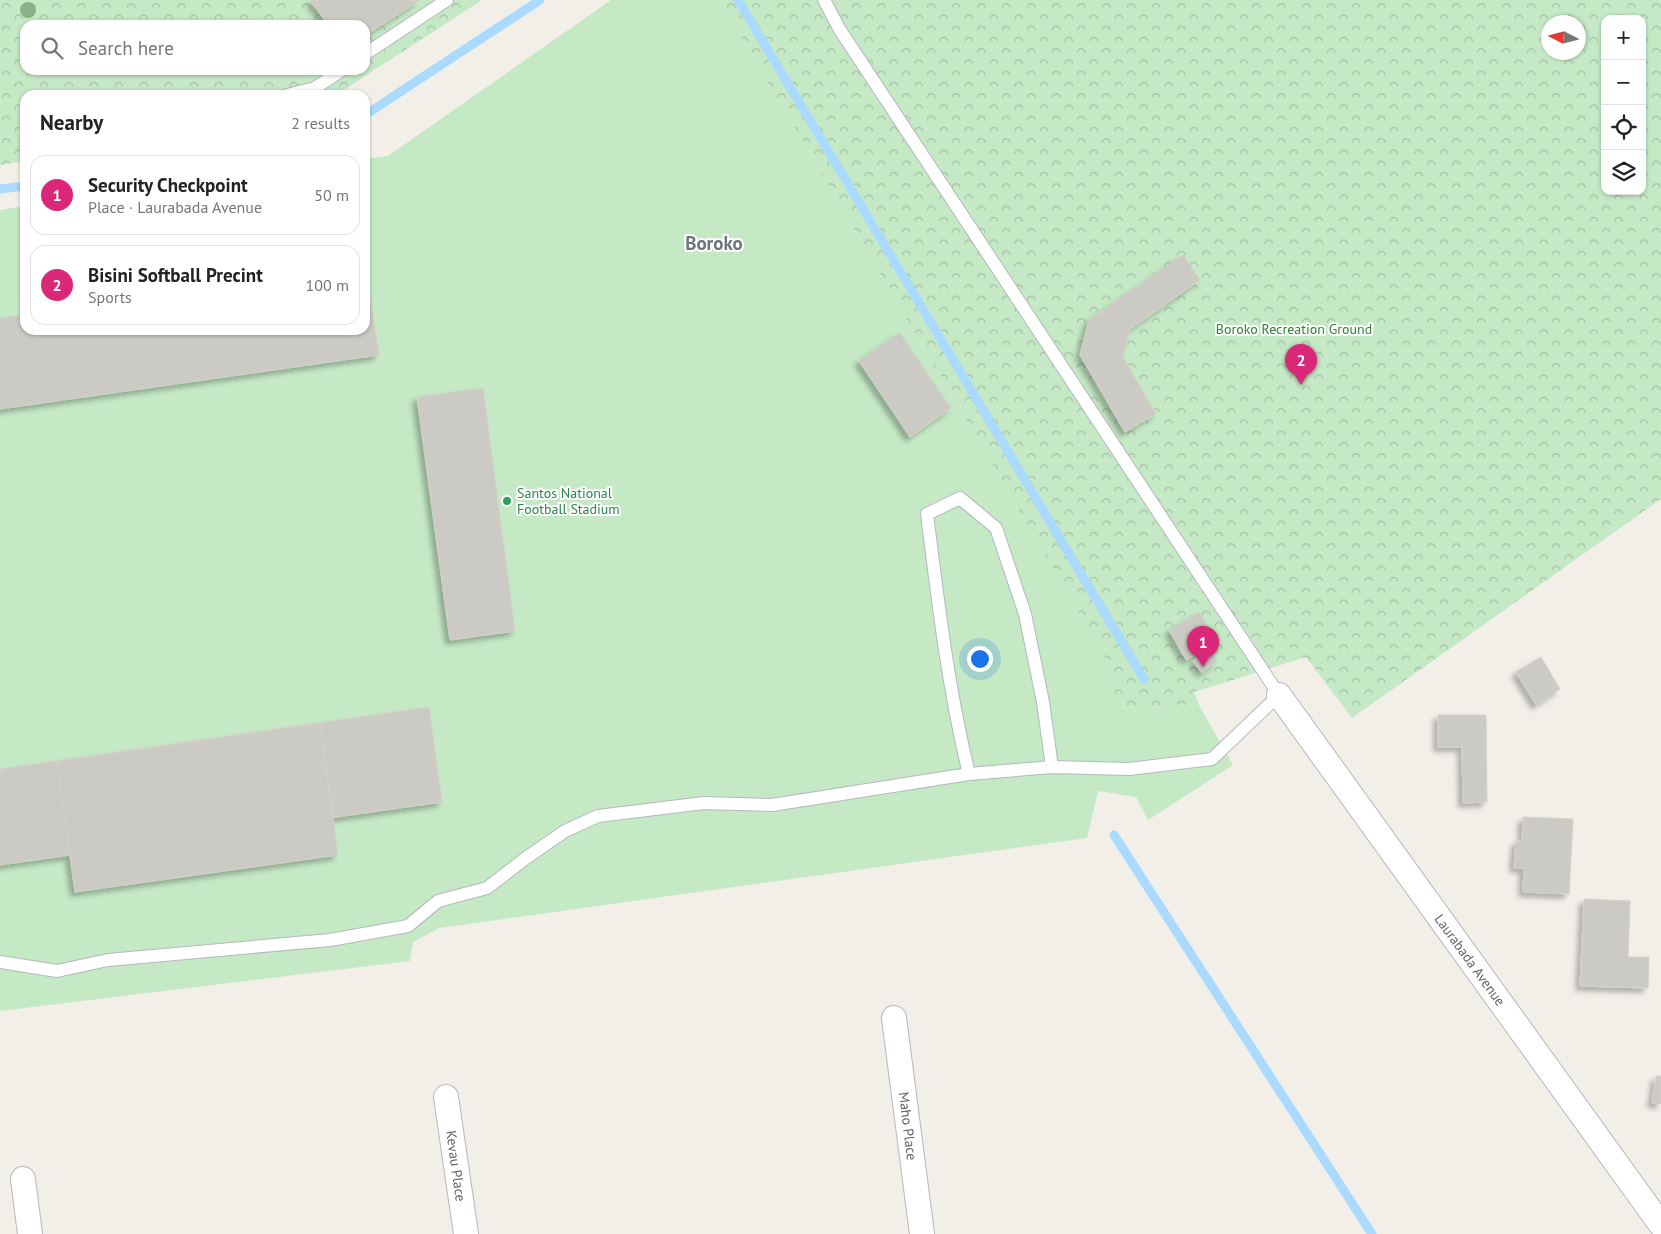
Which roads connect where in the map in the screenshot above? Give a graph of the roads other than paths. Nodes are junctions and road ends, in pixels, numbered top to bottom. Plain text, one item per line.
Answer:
1 (447, 0) edge
2 (824, 0) edge
3 (370, 51) edge
4 (334, 75) edge
5 (307, 90) edge
6 (1280, 695) junction
7 (1052, 767) junction
8 (969, 774) junction
9 (0, 962) edge
10 (894, 1018) dead end
11 (446, 1097) dead end
12 (23, 1179) dead end
13 (1661, 1226) edge
14 (30, 1234) edge
15 (466, 1234) edge
16 (922, 1234) edge

1 - 3 lane
2 - 6 lane
4 - 5 lane
6 - 7 lane
6 - 13 street, Laurabada Avenue
7 - 8 lane
7 - 8 lane
8 - 9 lane
10 - 16 street, Maho Place
11 - 15 street, Kevau Place
12 - 14 street

